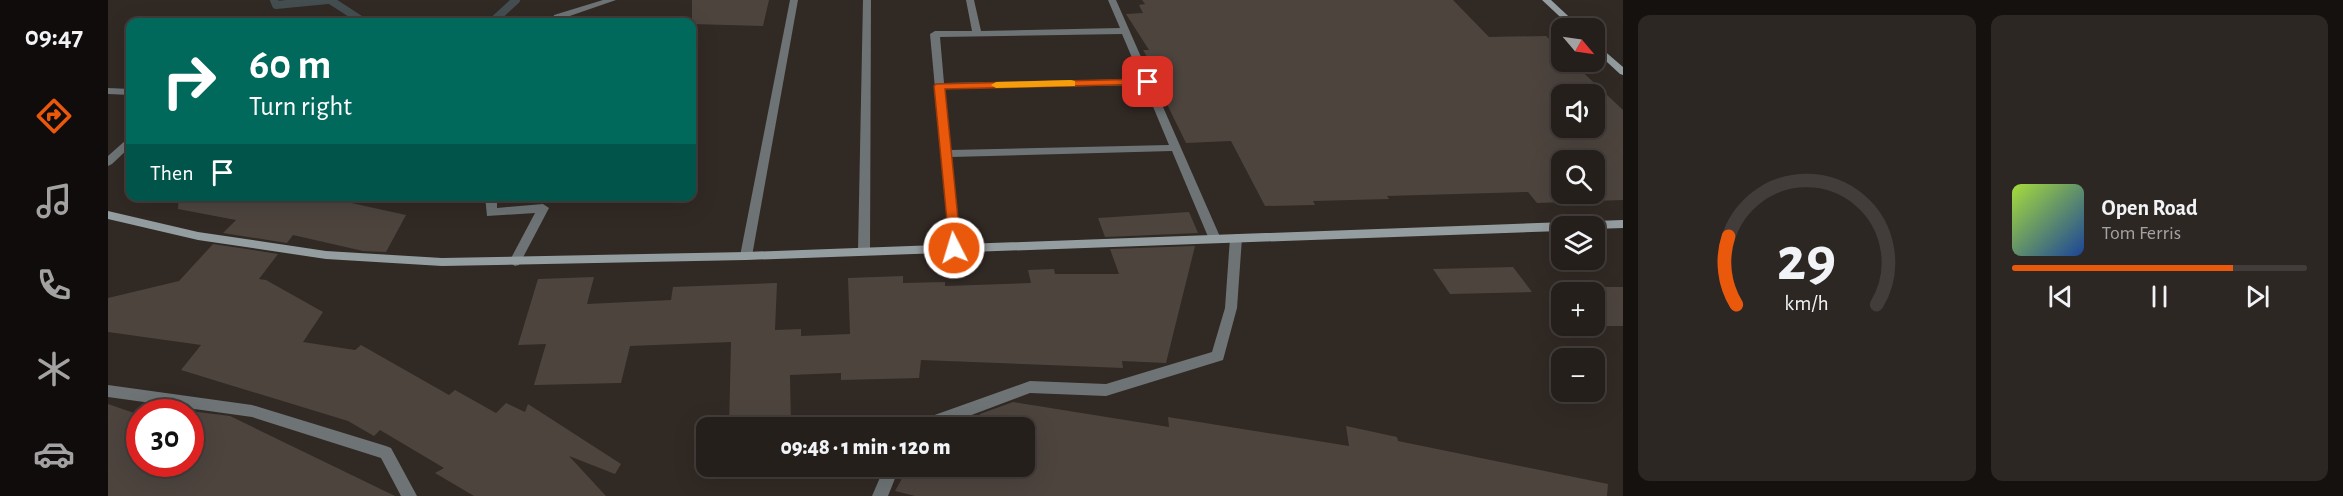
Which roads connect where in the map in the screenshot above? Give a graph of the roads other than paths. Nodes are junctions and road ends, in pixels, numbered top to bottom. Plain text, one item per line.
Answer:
1 (612, 0) edge
2 (795, 0) edge
3 (867, 0) edge
4 (970, 0) edge
5 (1112, 0) edge
6 (1546, 0) edge
7 (557, 18) edge
8 (1566, 18) edge
9 (1126, 31) junction
10 (977, 34) junction
11 (1605, 55) edge
12 (1623, 72) edge
13 (1148, 82) junction
14 (940, 86) junction
15 (108, 92) edge
16 (126, 92) edge
17 (126, 146) edge
18 (1176, 148) junction
19 (946, 154) junction
20 (108, 162) edge
21 (491, 201) edge
22 (108, 215) edge
23 (1623, 224) edge
24 (1605, 225) edge
25 (1551, 226) edge
26 (1236, 238) junction
27 (1215, 239) junction
28 (954, 248) junction
29 (864, 252) junction
30 (746, 256) junction
31 (514, 262) junction
32 (108, 391) edge
33 (945, 417) edge
34 (888, 477) edge
35 (409, 496) edge
36 (880, 496) edge

1 - 7 street
2 - 30 street
3 - 29 street
4 - 10 street
5 - 9 street
6 - 8 street
9 - 10 street
9 - 13 street
10 - 14 street
11 - 12 street
13 - 14 street
13 - 18 street
14 - 19 street
15 - 16 street
17 - 20 street
18 - 19 street
18 - 27 street
19 - 28 street
21 - 31 street
22 - 31 street
23 - 24 street
25 - 26 street
26 - 27 street
26 - 33 street
27 - 28 street
28 - 29 street
29 - 30 street
30 - 31 street
32 - 35 street
34 - 36 street

